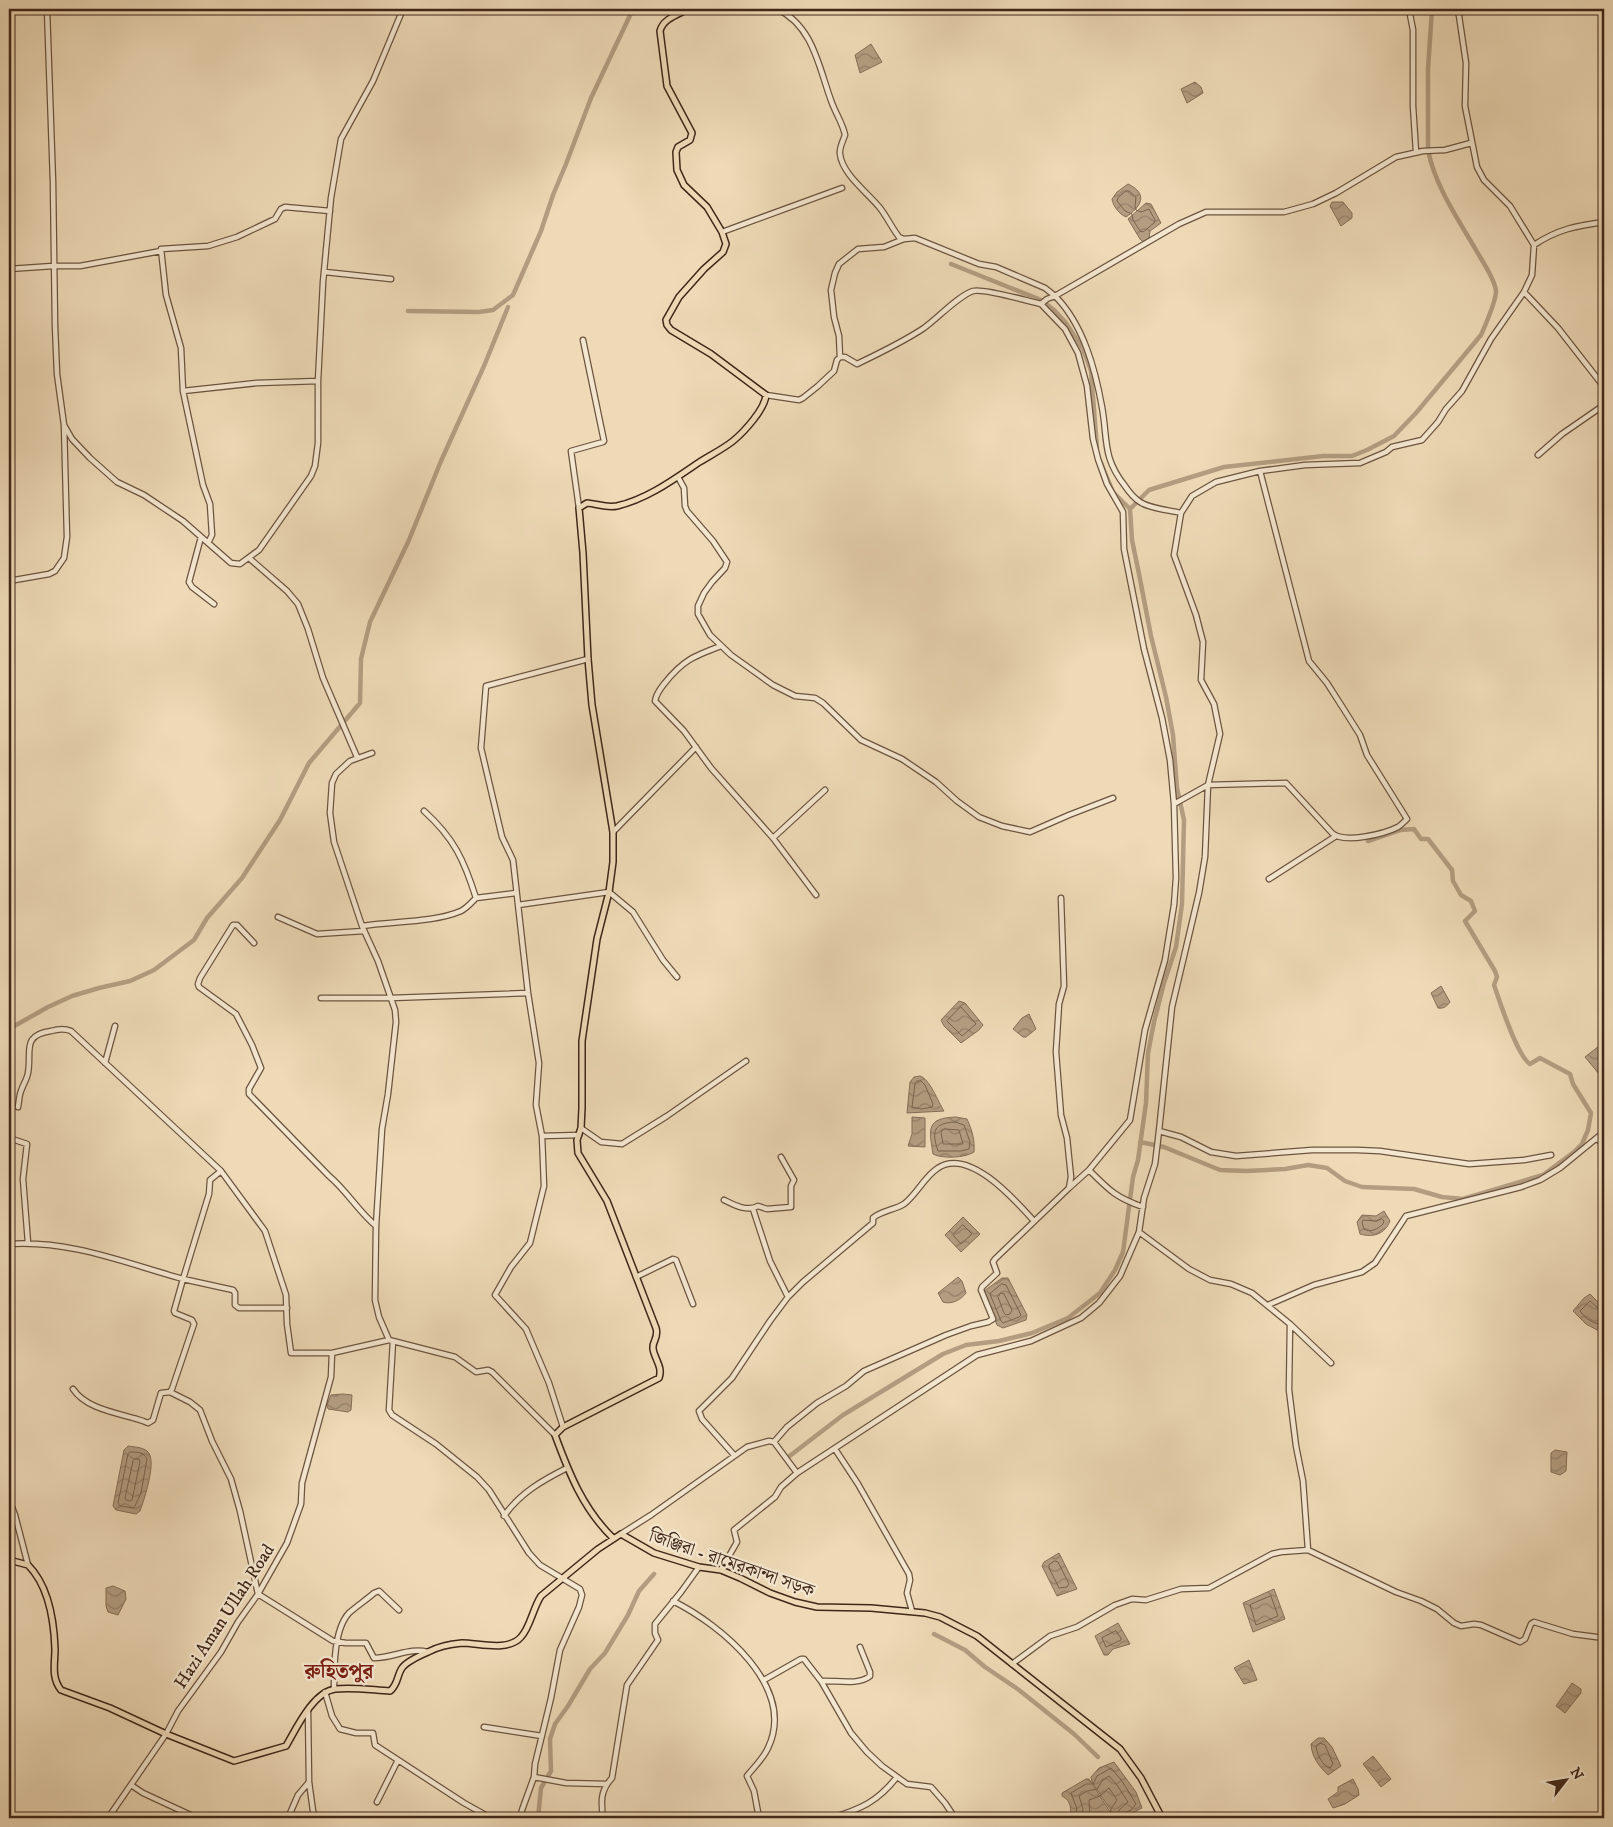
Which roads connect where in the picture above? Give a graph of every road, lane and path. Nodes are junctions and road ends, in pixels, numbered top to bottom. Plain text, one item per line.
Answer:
1 (47, 9) edge
2 (403, 9) edge
3 (688, 9) edge
4 (777, 9) edge
5 (1409, 9) edge
6 (1458, 9) edge
7 (1471, 143) junction
8 (1416, 152) junction
9 (842, 188) dead end
10 (330, 211) junction
11 (1604, 222) edge
12 (722, 232) junction
13 (904, 239) junction
14 (1534, 245) junction
15 (161, 251) junction
16 (53, 266) junction
17 (9, 269) edge
18 (325, 272) junction
19 (391, 279) dead end
20 (1524, 292) junction
21 (1055, 296) junction
22 (1042, 304) junction
23 (583, 340) dead end
24 (840, 357) junction
25 (318, 381) junction
26 (1604, 388) edge
27 (183, 391) junction
28 (766, 395) junction
29 (1604, 406) edge
30 (64, 425) junction
31 (1538, 455) dead end
32 (1260, 471) junction
33 (678, 477) junction
34 (578, 508) junction
35 (1181, 513) junction
36 (201, 537) junction
37 (208, 543) junction
38 (249, 558) junction
39 (9, 581) edge
40 (214, 604) dead end
41 (722, 646) junction
42 (588, 659) junction
43 (696, 747) junction
44 (372, 753) dead end
45 (357, 757) junction
46 (1208, 785) junction
47 (825, 790) dead end
48 (1113, 798) dead end
49 (1175, 804) junction
50 (424, 811) dead end
51 (613, 832) junction
52 (1336, 836) junction
53 (773, 838) junction
54 (1268, 879) dead end
55 (609, 892) junction
56 (516, 893) junction
57 (816, 895) dead end
58 (476, 898) junction
59 (1061, 898) dead end
60 (518, 905) junction
61 (278, 917) dead end
62 (363, 928) junction
63 (254, 942) dead end
64 (677, 976) dead end
65 (528, 993) junction
66 (321, 998) dead end
67 (391, 998) junction
68 (115, 1026) dead end
69 (746, 1061) dead end
70 (106, 1063) junction
71 (18, 1107) dead end
72 (581, 1128) junction
73 (1604, 1132) edge
74 (1159, 1133) junction
75 (579, 1135) junction
76 (542, 1136) junction
77 (9, 1138) edge
78 (1596, 1139) junction
79 (1604, 1143) edge
80 (1551, 1155) dead end
81 (781, 1158) dead end
82 (1089, 1170) junction
83 (221, 1171) junction
84 (1069, 1188) junction
85 (724, 1200) dead end
86 (1143, 1207) junction
87 (753, 1209) junction
88 (1034, 1220) junction
89 (376, 1226) junction
90 (1139, 1232) junction
91 (28, 1243) junction
92 (9, 1244) edge
93 (636, 1278) junction
94 (183, 1279) junction
95 (788, 1296) junction
96 (693, 1304) dead end
97 (1268, 1305) junction
98 (287, 1308) junction
99 (1290, 1324) junction
100 (391, 1341) junction
101 (332, 1353) junction
102 (1331, 1362) dead end
103 (73, 1389) dead end
104 (170, 1392) junction
105 (563, 1427) junction
106 (555, 1435) junction
107 (774, 1442) junction
108 (835, 1449) junction
109 (734, 1455) junction
110 (568, 1468) junction
111 (797, 1473) junction
112 (9, 1499) edge
113 (504, 1516) junction
114 (621, 1534) junction
115 (613, 1538) junction
116 (1308, 1550) junction
117 (9, 1560) edge
118 (28, 1565) junction
119 (699, 1566) junction
120 (721, 1570) junction
121 (562, 1578) junction
122 (258, 1594) junction
123 (673, 1600) junction
124 (399, 1610) dead end
125 (912, 1611) junction
126 (1604, 1638) edge
127 (338, 1642) junction
128 (860, 1647) dead end
129 (428, 1652) junction
130 (1012, 1664) junction
131 (764, 1680) junction
132 (821, 1681) junction
133 (334, 1689) junction
134 (325, 1692) junction
135 (308, 1710) junction
136 (484, 1728) dead end
137 (166, 1734) junction
138 (542, 1736) junction
139 (398, 1760) junction
140 (534, 1777) junction
141 (897, 1777) junction
142 (309, 1782) junction
143 (606, 1784) junction
144 (131, 1785) junction
145 (377, 1802) dead end
146 (108, 1818) edge
147 (197, 1818) edge
148 (288, 1818) edge
149 (314, 1818) edge
150 (491, 1818) edge
151 (521, 1818) edge
152 (603, 1818) edge
153 (759, 1818) edge
154 (831, 1818) edge
155 (955, 1818) edge
156 (1162, 1818) edge

1 - 16 street
2 - 10 street
3 - 12 main road
4 - 13 street
5 - 8 street
6 - 7 street
7 - 8 street
7 - 14 street
8 - 21 street
9 - 12 street
10 - 15 street
10 - 18 street
11 - 14 street
12 - 28 main road
13 - 21 street
13 - 24 street
14 - 20 street
15 - 16 street
15 - 27 street
16 - 17 street
16 - 30 street
18 - 19 street
18 - 25 street
20 - 26 street
20 - 32 street
21 - 22 street
21 - 35 street
22 - 24 street
22 - 49 street
23 - 34 street
24 - 28 street
25 - 27 street
25 - 38 street
27 - 37 street
28 - 33 main road
29 - 31 street
30 - 36 street
30 - 39 street
32 - 35 street
32 - 52 street
33 - 34 main road
33 - 41 street
34 - 42 main road
35 - 46 street
36 - 37 street
36 - 40 street
37 - 38 street
38 - 45 street
41 - 43 street
41 - 48 street
42 - 51 main road
42 - 56 street
43 - 51 street
43 - 53 street
44 - 45 street
45 - 62 street
46 - 49 street
46 - 52 street
46 - 74 street
47 - 53 street
49 - 82 street
50 - 58 street
51 - 55 main road
52 - 54 street
53 - 57 street
55 - 60 street
55 - 64 street
55 - 72 main road
56 - 58 street
56 - 60 street
58 - 62 street
59 - 84 street
60 - 65 street
61 - 62 street
62 - 67 street
63 - 89 street
65 - 67 street
65 - 76 street
66 - 67 street
67 - 89 street
68 - 70 street
69 - 72 street
70 - 71 street
70 - 83 street
72 - 75 main road
73 - 78 street
74 - 80 street
74 - 86 street
75 - 76 street
75 - 93 main road
76 - 105 street
77 - 91 street
78 - 79 street
78 - 97 street
81 - 87 street
82 - 84 street
82 - 86 street
83 - 94 street
83 - 98 street
84 - 88 street
85 - 87 street
86 - 90 street
87 - 95 street
88 - 95 street
88 - 107 street
89 - 100 street
90 - 97 street
90 - 108 street
91 - 92 street
91 - 94 street
93 - 96 street
93 - 105 main road
94 - 98 street
94 - 104 street
95 - 109 street
97 - 99 street
98 - 101 street
99 - 102 street
99 - 116 street
100 - 101 street
100 - 106 street
100 - 113 street
101 - 122 street, Hazi Aman Ullah Road
103 - 104 street
104 - 122 street
105 - 106 main road
106 - 110 main road
107 - 109 street
107 - 111 street
108 - 111 street
108 - 125 street
109 - 114 street
110 - 113 street
110 - 115 main road
111 - 120 street
112 - 118 street
113 - 121 street
114 - 115 main road
114 - 119 main road, জিঞ্জিরা - রামেরকান্দা সড়ক
115 - 121 main road
116 - 126 street
116 - 130 street
117 - 118 main road
118 - 137 main road
119 - 120 main road, জিঞ্জিরা - রামেরকান্দা সড়ক
119 - 123 street
120 - 125 main road, জিঞ্জিরা - রামেরকান্দা সড়ক
121 - 129 main road
121 - 138 street
122 - 127 street
122 - 137 street, Hazi Aman Ullah Road
123 - 131 street
123 - 143 street
124 - 127 street
125 - 130 main road, জিঞ্জিরা - রামেরকান্দা সড়ক
127 - 129 street
127 - 133 street
128 - 132 street
129 - 133 main road
130 - 156 main road, জিঞ্জিরা - রামেরকান্দা সড়ক
131 - 132 street
131 - 153 street
132 - 141 street
133 - 134 main road
134 - 135 main road
134 - 139 street
135 - 137 main road
135 - 142 street
136 - 138 street
137 - 144 street, Hazi Aman Ullah Road
138 - 140 street
139 - 145 street
139 - 150 street
140 - 143 street
140 - 151 street
141 - 154 street
141 - 155 street
142 - 148 street
142 - 149 street
143 - 152 street
144 - 146 street, Hazi Aman Ullah Road
144 - 147 street

